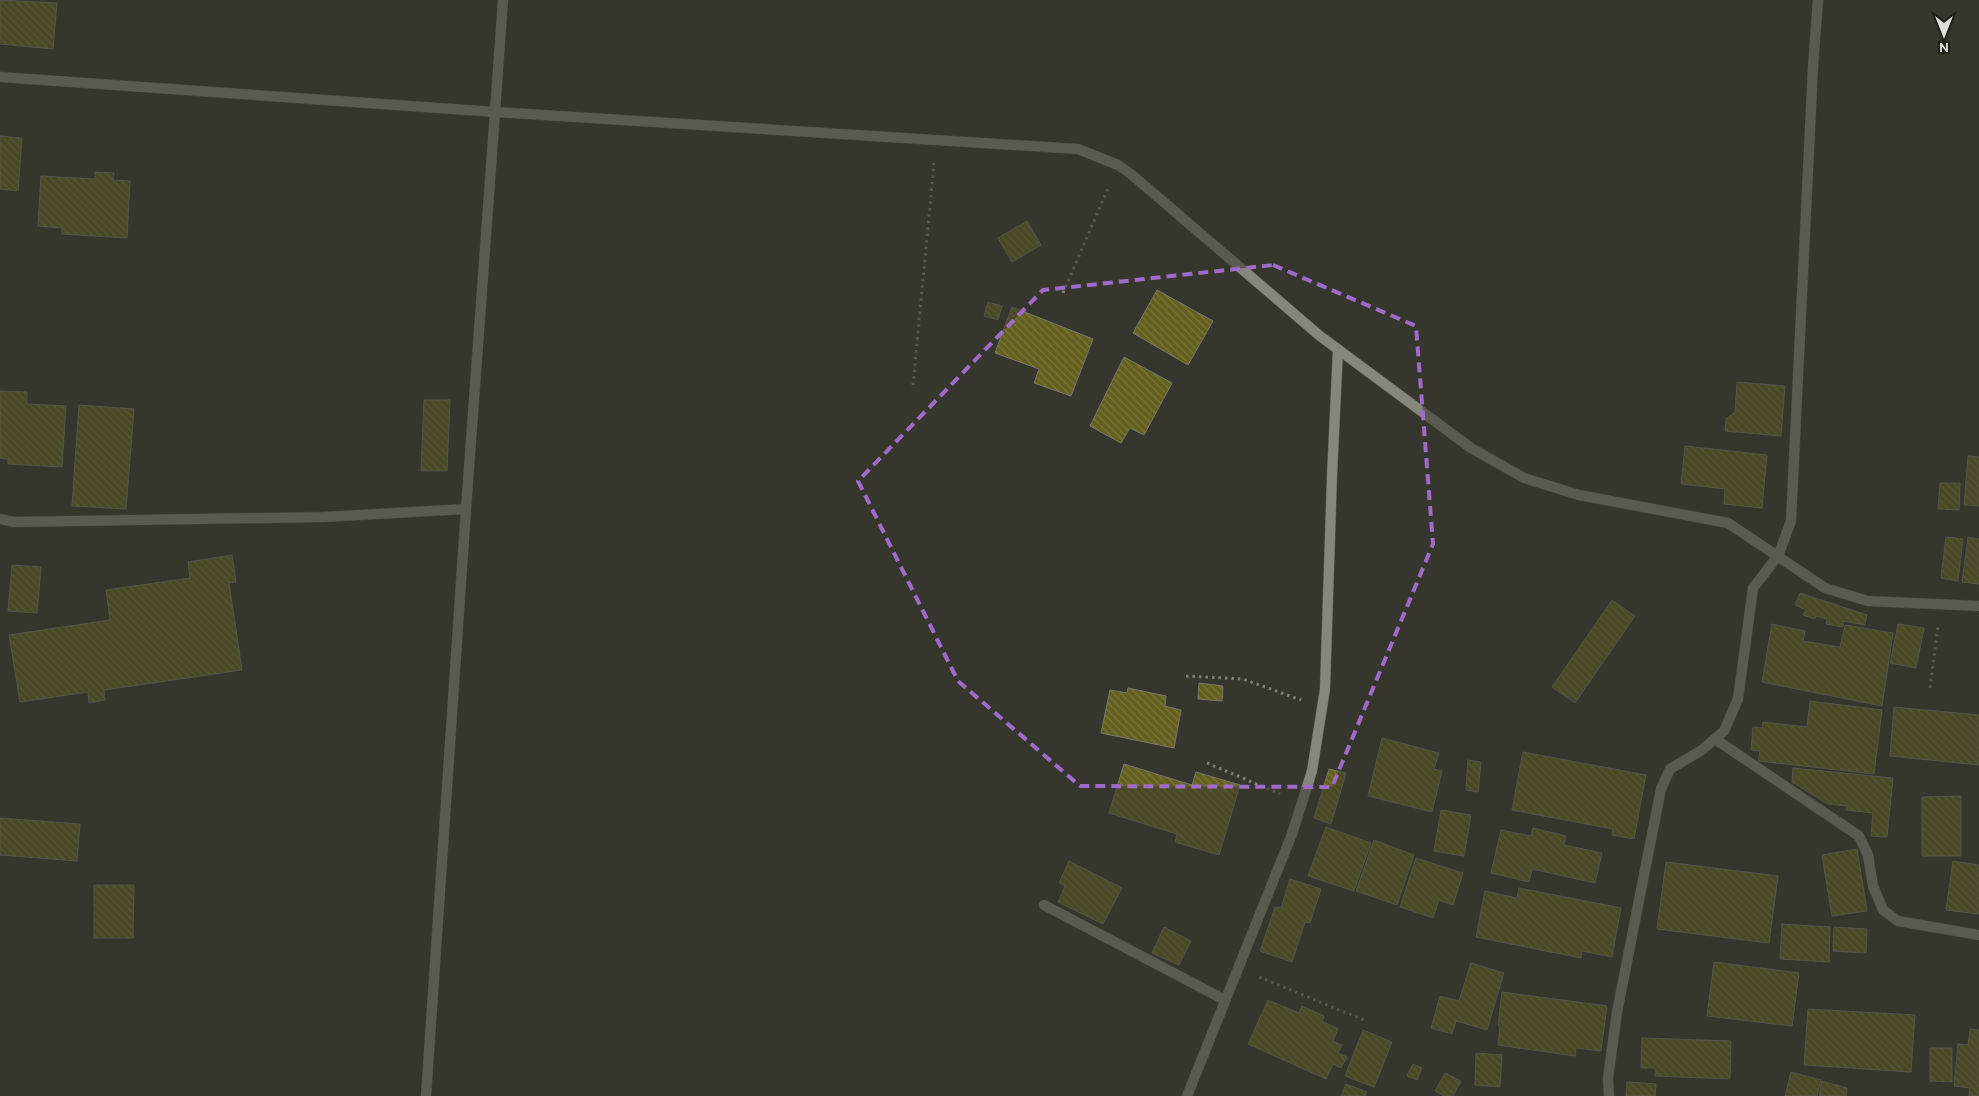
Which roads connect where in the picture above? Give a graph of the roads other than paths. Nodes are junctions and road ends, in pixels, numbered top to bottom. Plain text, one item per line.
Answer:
1 (503, 0) edge
2 (1818, 0) edge
3 (0, 77) edge
4 (496, 112) junction
5 (1338, 349) junction
6 (466, 509) junction
7 (0, 519) edge
8 (1778, 556) junction
9 (1979, 606) edge
10 (1715, 739) junction
11 (1044, 905) dead end
12 (1979, 935) edge
13 (1225, 1000) junction
14 (426, 1096) edge
15 (1187, 1096) edge
16 (1609, 1096) edge

1 - 4 street
2 - 8 street
3 - 4 street
4 - 5 street
4 - 6 street
5 - 8 street
5 - 13 street
6 - 7 street
6 - 14 street
8 - 9 street
8 - 10 street
10 - 12 street
10 - 16 street
11 - 13 street
13 - 15 street

